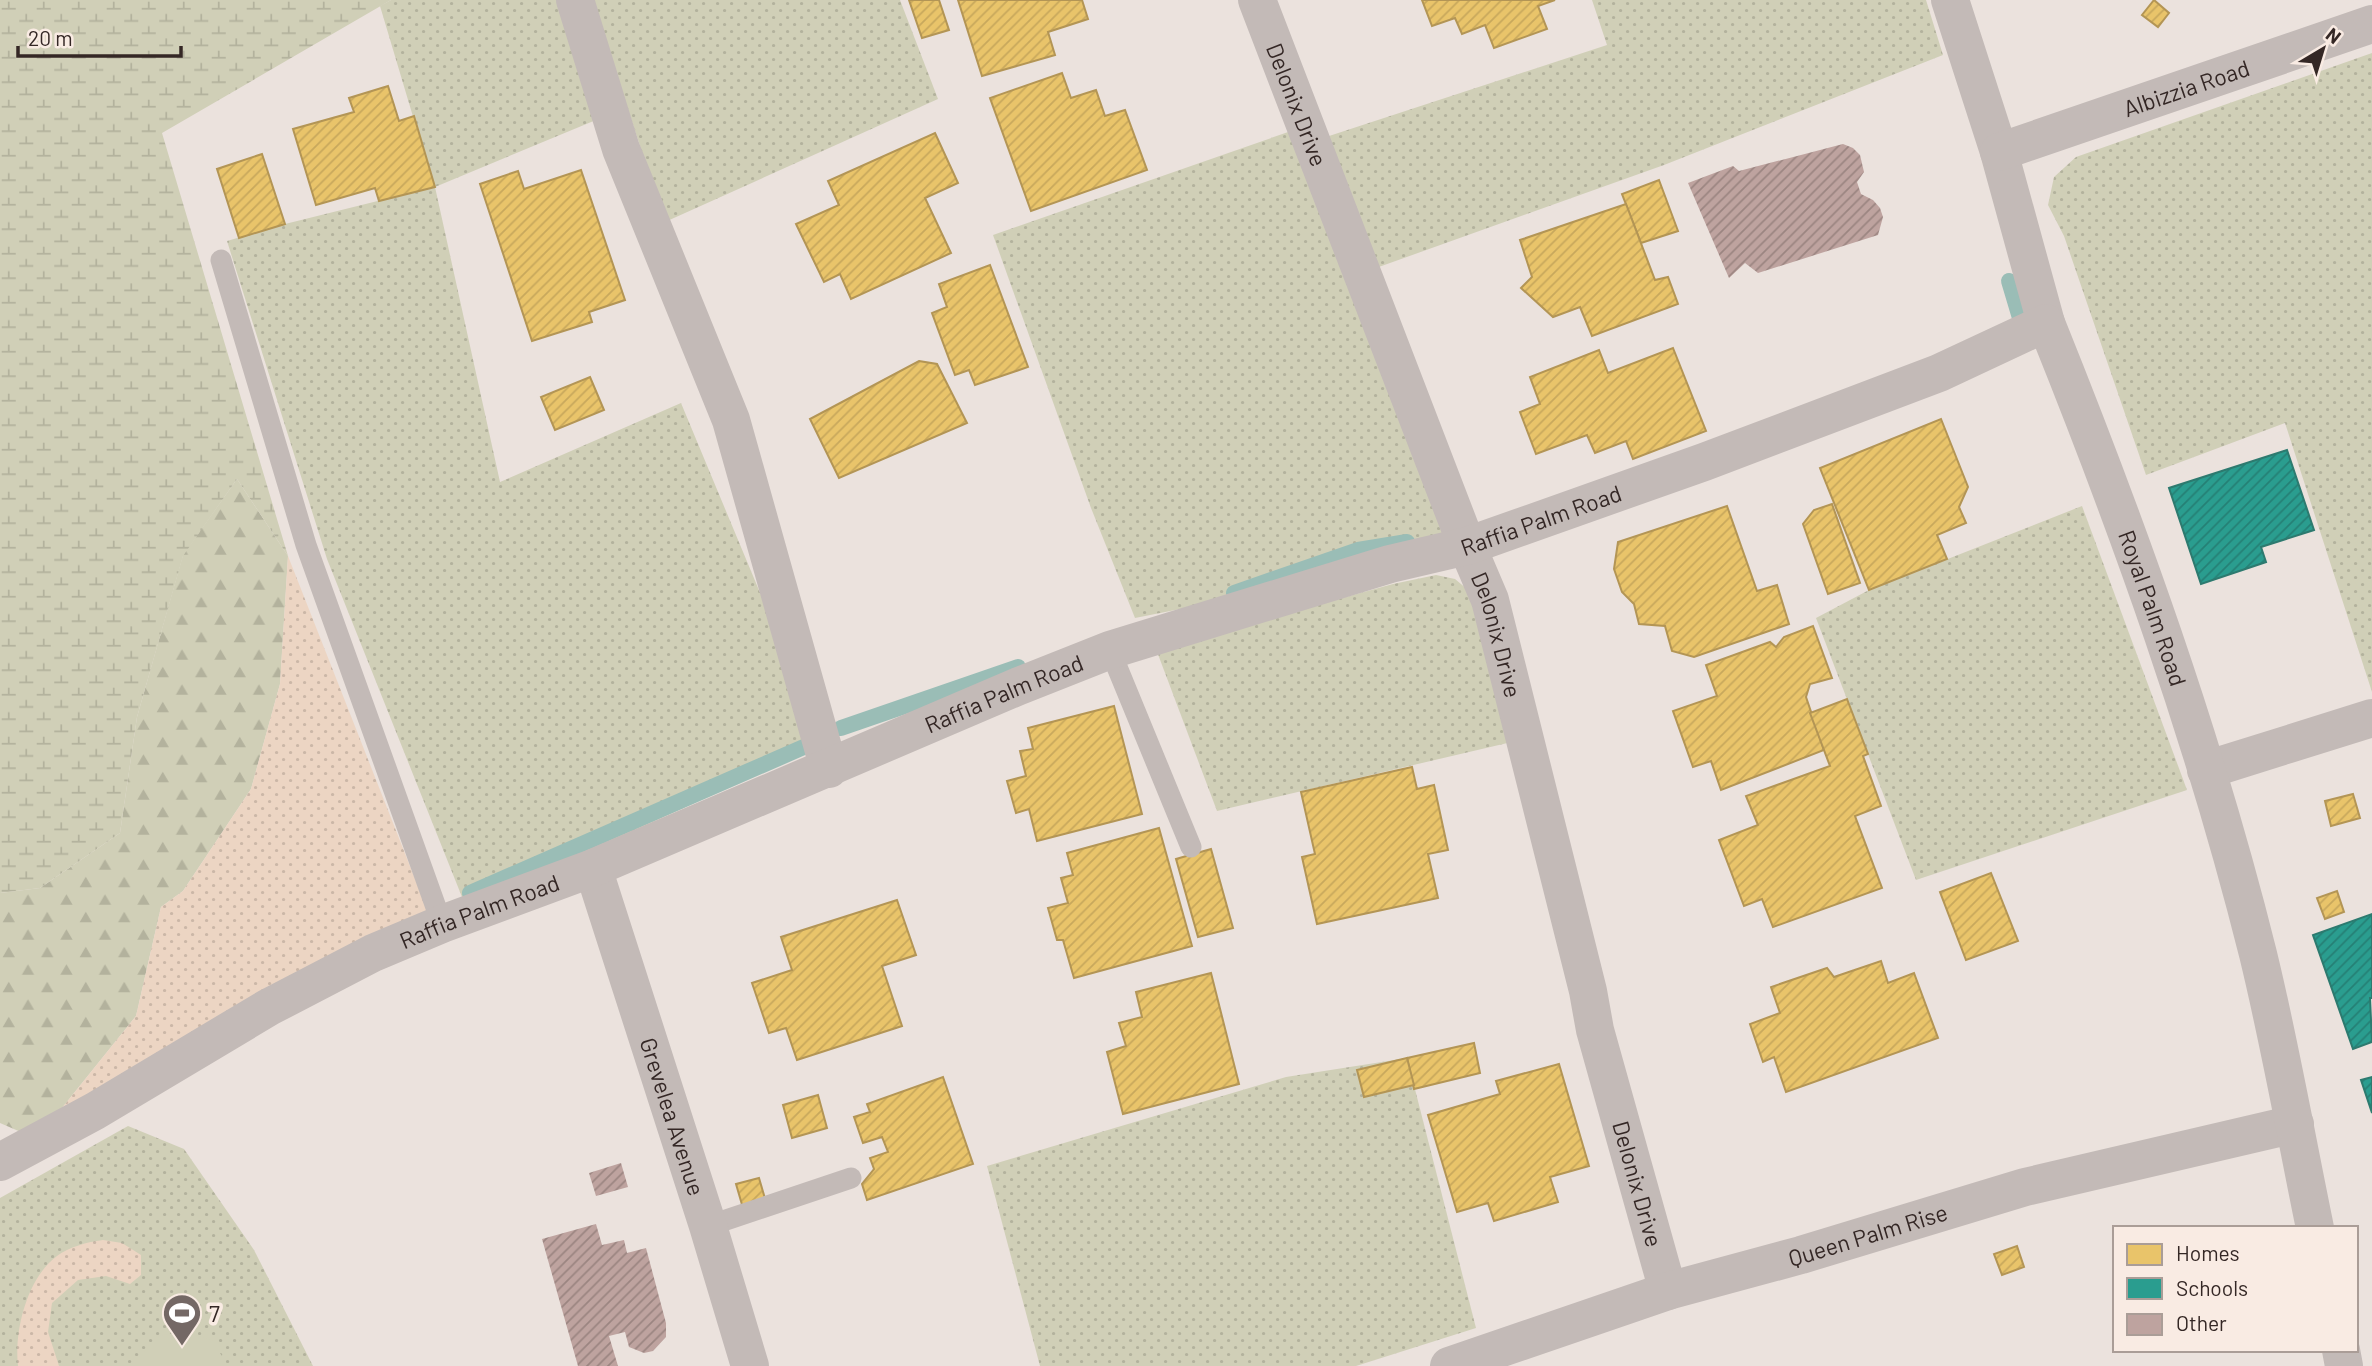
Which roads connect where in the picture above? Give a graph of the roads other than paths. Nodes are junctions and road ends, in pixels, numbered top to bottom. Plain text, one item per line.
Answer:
1 (575, 0) edge
2 (1257, 0) edge
3 (1950, 0) edge
4 (2372, 24) edge
5 (1999, 152) junction
6 (221, 260) dead end
7 (2046, 323) junction
8 (1467, 546) junction
9 (1110, 650) junction
10 (2372, 718) edge
11 (829, 769) junction
12 (2206, 771) junction
13 (1191, 847) dead end
14 (593, 868) junction
15 (442, 924) junction
16 (2295, 1124) junction
17 (0, 1163) edge
18 (851, 1178) dead end
19 (708, 1226) junction
20 (2315, 1226) edge
21 (1668, 1291) junction
22 (750, 1366) edge
23 (1449, 1366) edge

1 - 11 street
2 - 8 street, Delonix Drive
3 - 5 street, Royal Palm Road
4 - 5 street, Albizzia Road
5 - 7 street, Royal Palm Road
6 - 15 lane
7 - 8 street, Raffia Palm Road
7 - 12 street, Royal Palm Road
8 - 9 street, Raffia Palm Road
8 - 21 street, Delonix Drive
9 - 11 street, Raffia Palm Road
9 - 13 lane
10 - 12 street
11 - 14 street, Raffia Palm Road
12 - 16 street, Royal Palm Road
14 - 15 street, Raffia Palm Road
14 - 19 street, Grevelea Avenue
15 - 17 street, Raffia Palm Road
16 - 20 street, Royal Palm Road
16 - 21 street, Queen Palm Rise
18 - 19 lane
19 - 22 street, Grevelea Avenue
21 - 23 street, Queen Palm Rise

